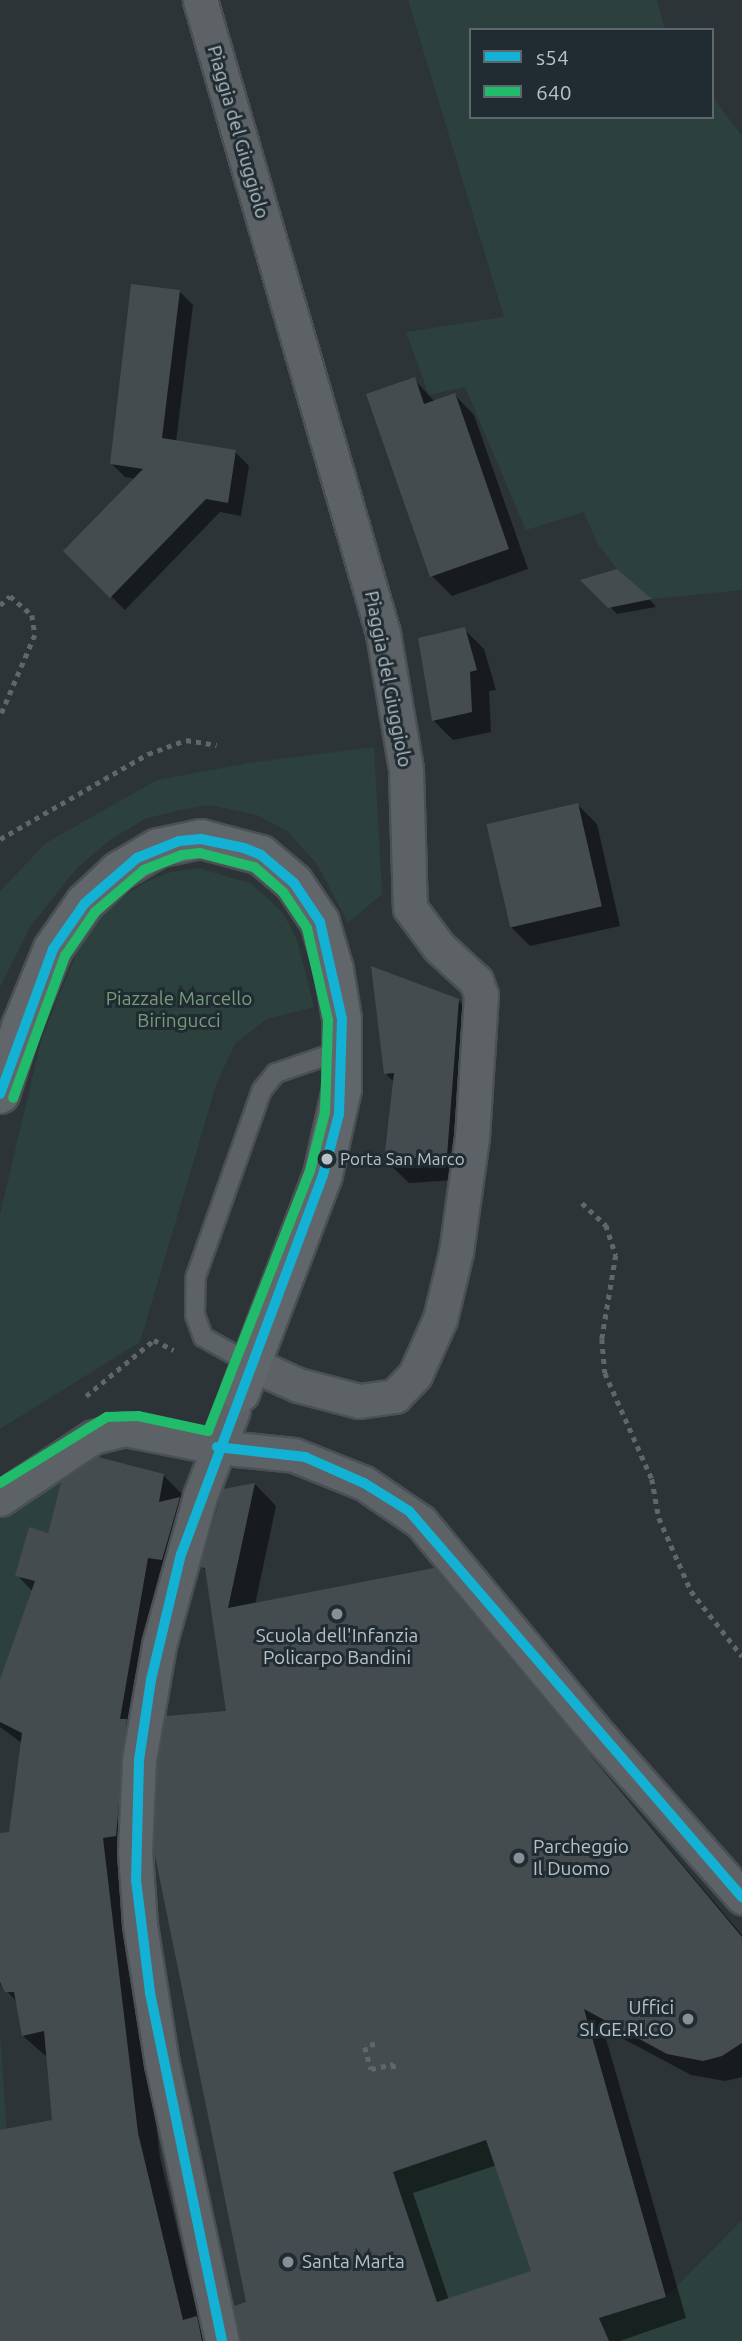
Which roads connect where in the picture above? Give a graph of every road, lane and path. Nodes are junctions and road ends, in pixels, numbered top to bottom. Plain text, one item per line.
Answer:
1 (200, 0) edge
2 (0, 605) edge
3 (0, 717) edge
4 (217, 745) dead end
5 (0, 839) edge
6 (343, 1050) junction
7 (0, 1094) edge
8 (583, 1203) dead end
9 (181, 1353) dead end
10 (241, 1389) junction
11 (76, 1404) dead end
12 (218, 1447) junction
13 (0, 1499) edge
14 (742, 1656) edge
15 (742, 1897) edge
16 (375, 2044) dead end
17 (394, 2068) dead end
18 (222, 2341) edge

1 - 10 street, Piaggia del Giuggiolo
2 - 3 path
4 - 5 path
6 - 7 street
6 - 10 street
6 - 10 lane
8 - 14 path
9 - 11 path
10 - 12 street
12 - 13 street
12 - 15 street
12 - 18 street
16 - 17 path

